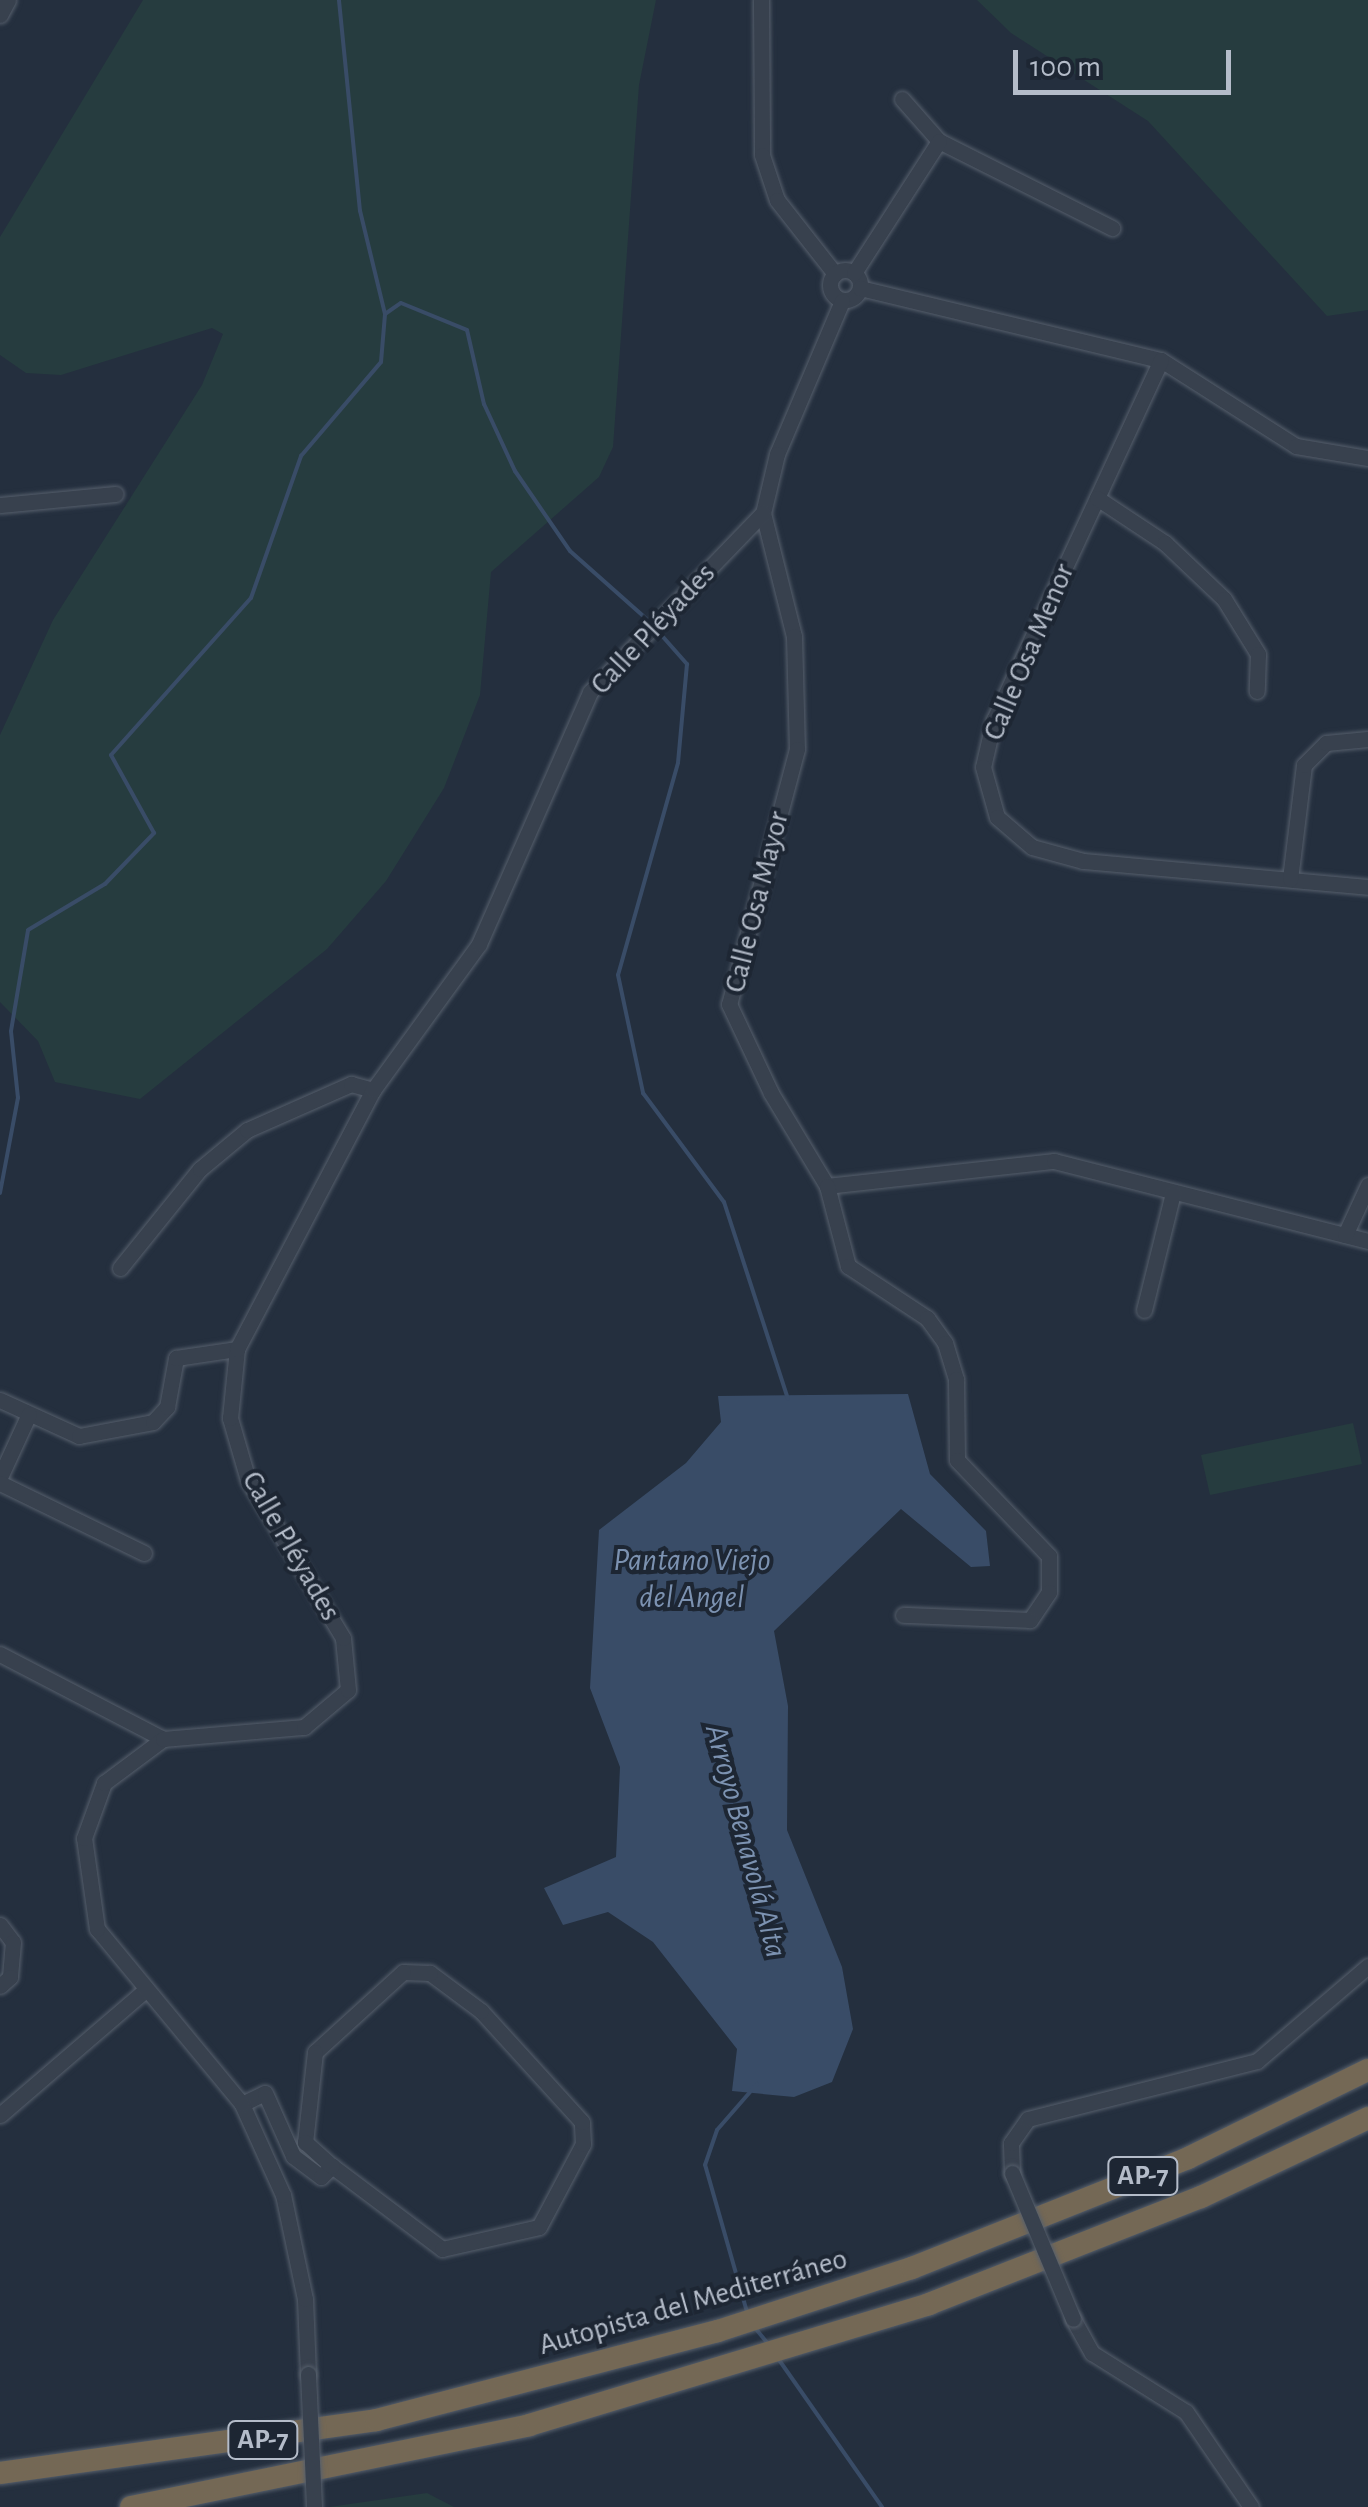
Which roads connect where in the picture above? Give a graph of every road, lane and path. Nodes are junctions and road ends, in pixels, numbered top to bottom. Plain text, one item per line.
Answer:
1 (8, 0) edge
2 (761, 0) edge
3 (0, 15) edge
4 (902, 99) dead end
5 (939, 141) junction
6 (1112, 228) dead end
7 (834, 274) junction
8 (857, 280) junction
9 (842, 301) junction
10 (1161, 360) junction
11 (1368, 458) edge
12 (115, 494) dead end
13 (1097, 498) junction
14 (0, 505) edge
15 (763, 512) junction
16 (1257, 691) dead end
17 (1368, 739) edge
18 (1290, 880) junction
19 (1368, 886) edge
20 (373, 1090) junction
21 (1368, 1185) edge
22 (827, 1186) junction
23 (1173, 1193) junction
24 (1345, 1235) junction
25 (1368, 1241) edge
26 (120, 1268) dead end
27 (1144, 1310) dead end
28 (237, 1349) junction
29 (0, 1400) edge
30 (29, 1414) junction
31 (1, 1475) edge
32 (144, 1553) dead end
33 (903, 1615) dead end
34 (0, 1654) edge
35 (162, 1739) junction
36 (0, 1925) edge
37 (1368, 1966) edge
38 (0, 1986) edge
39 (144, 1991) junction
40 (1368, 2070) edge
41 (242, 2104) junction
42 (0, 2115) edge
43 (1368, 2118) edge
44 (332, 2166) junction
45 (0, 2473) edge
46 (131, 2507) edge
47 (314, 2507) edge
48 (1251, 2507) edge

1 - 3 street
2 - 7 street
4 - 5 street
5 - 6 street
5 - 8 street
7 - 8 street
7 - 9 street
8 - 9 street
8 - 10 street
9 - 15 street, Calle Osa Mayor
10 - 11 street
10 - 13 street, Calle Osa Menor
12 - 14 street
13 - 16 street
13 - 18 street, Calle Osa Menor
15 - 20 street, Calle Pléyades
15 - 22 street, Calle Osa Mayor
17 - 18 street
18 - 19 street, Calle Osa Menor
20 - 26 street
20 - 28 street, Calle Pléyades
21 - 24 street
22 - 23 street
22 - 33 street, Calle Osa Mayor
23 - 24 street
23 - 27 street
24 - 25 street
28 - 30 street
28 - 35 street, Calle Pléyades
29 - 30 street
30 - 31 street
31 - 32 street
34 - 35 street
35 - 39 street
36 - 38 street
37 - 48 street, bridge
39 - 41 street
39 - 42 street
40 - 45 highway, Autopista del Mediterráneo / AP-7
41 - 44 street
41 - 47 street, bridge
43 - 46 highway, AP-7
44 - 44 street

